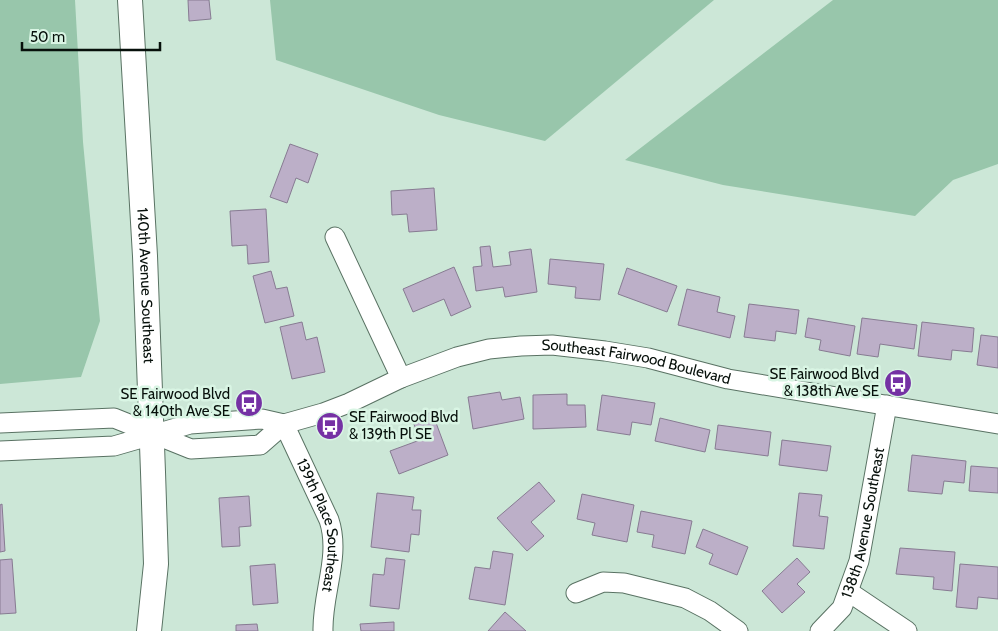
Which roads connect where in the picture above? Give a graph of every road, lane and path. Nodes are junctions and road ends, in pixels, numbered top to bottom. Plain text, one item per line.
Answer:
1 (130, 0) edge
2 (335, 237) dead end
3 (401, 378) junction
4 (887, 405) junction
5 (0, 423) edge
6 (284, 424) junction
7 (998, 424) edge
8 (152, 434) junction
9 (0, 451) edge
10 (849, 592) junction
11 (576, 593) dead end
12 (149, 631) edge
13 (323, 631) edge
14 (738, 631) edge
15 (820, 631) edge
16 (907, 631) edge

1 - 8 main road, 140th Avenue Southeast
2 - 3 street
3 - 4 street, Southeast Fairwood Boulevard
3 - 6 street, Southeast Fairwood Boulevard
4 - 7 street, Southeast Fairwood Boulevard
4 - 10 street, 138th Avenue Southeast
5 - 8 street, Southeast Fairwood Boulevard
6 - 8 street, Southeast Fairwood Boulevard
6 - 8 street, Southeast Fairwood Boulevard
6 - 13 street, 139th Place Southeast
8 - 9 street, Southeast Fairwood Boulevard
8 - 12 main road, 140th Avenue Southeast
10 - 15 street, 138th Avenue Southeast
10 - 16 street
11 - 14 street

